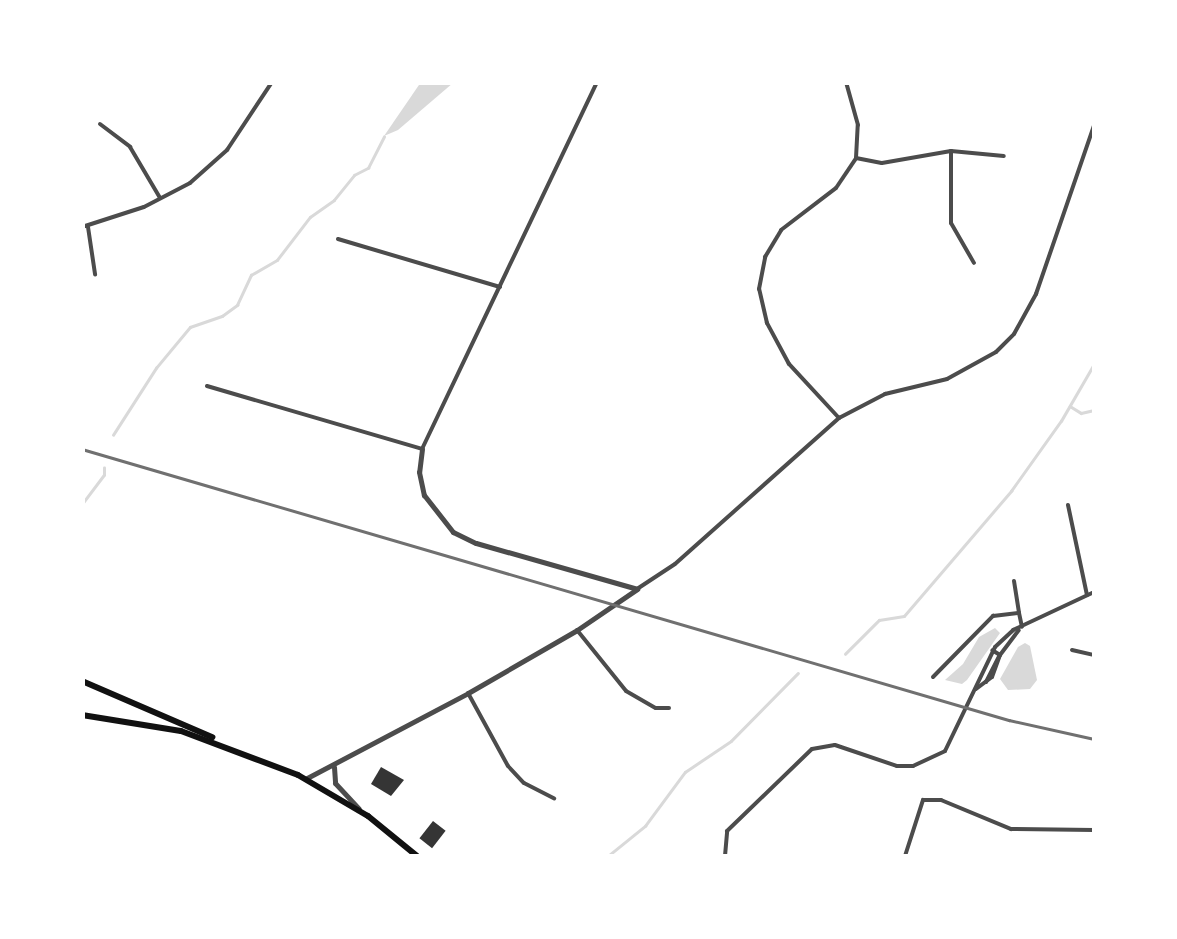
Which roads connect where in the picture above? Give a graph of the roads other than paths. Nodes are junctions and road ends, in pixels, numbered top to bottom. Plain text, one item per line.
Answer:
1 (272, 82) edge
2 (596, 82) edge
3 (846, 82) edge
4 (100, 124) dead end
5 (1094, 126) edge
6 (951, 152) junction
7 (1004, 156) dead end
8 (856, 158) junction
9 (160, 198) junction
10 (85, 227) edge
11 (338, 239) dead end
12 (974, 263) dead end
13 (95, 274) dead end
14 (500, 287) junction
15 (207, 386) dead end
16 (839, 418) junction
17 (422, 449) junction
18 (1068, 506) dead end
19 (1014, 581) dead end
20 (637, 589) junction
21 (1094, 592) edge
22 (1087, 595) junction
23 (1019, 613) junction
24 (1022, 627) junction
25 (577, 630) junction
26 (992, 650) junction
27 (1072, 650) dead end
28 (1000, 655) junction
29 (1094, 655) edge
30 (933, 677) dead end
31 (82, 682) edge
32 (976, 690) junction
33 (468, 694) junction
34 (669, 708) dead end
35 (82, 715) edge
36 (236, 748) junction
37 (335, 764) junction
38 (306, 778) junction
39 (554, 798) dead end
40 (358, 809) junction
41 (1094, 830) edge
42 (417, 856) edge
43 (725, 856) edge
44 (905, 856) edge

1 - 9 street
2 - 14 street
3 - 8 street
4 - 9 street
5 - 16 street
6 - 7 street
6 - 8 street
6 - 12 street
8 - 16 street
9 - 10 street
10 - 13 street
11 - 14 street
14 - 17 street
15 - 17 street
16 - 20 street
17 - 20 street
18 - 22 street
19 - 23 street
20 - 25 street
21 - 22 street
22 - 24 street
23 - 24 street
23 - 30 street
24 - 26 street
24 - 28 street
25 - 33 street
25 - 34 street
26 - 28 street
26 - 32 street
27 - 29 street
28 - 32 street
31 - 36 main road
32 - 43 street
33 - 37 street
33 - 39 street
35 - 36 main road
36 - 38 main road
37 - 38 street
37 - 40 street
38 - 40 main road
40 - 42 main road
41 - 44 street

